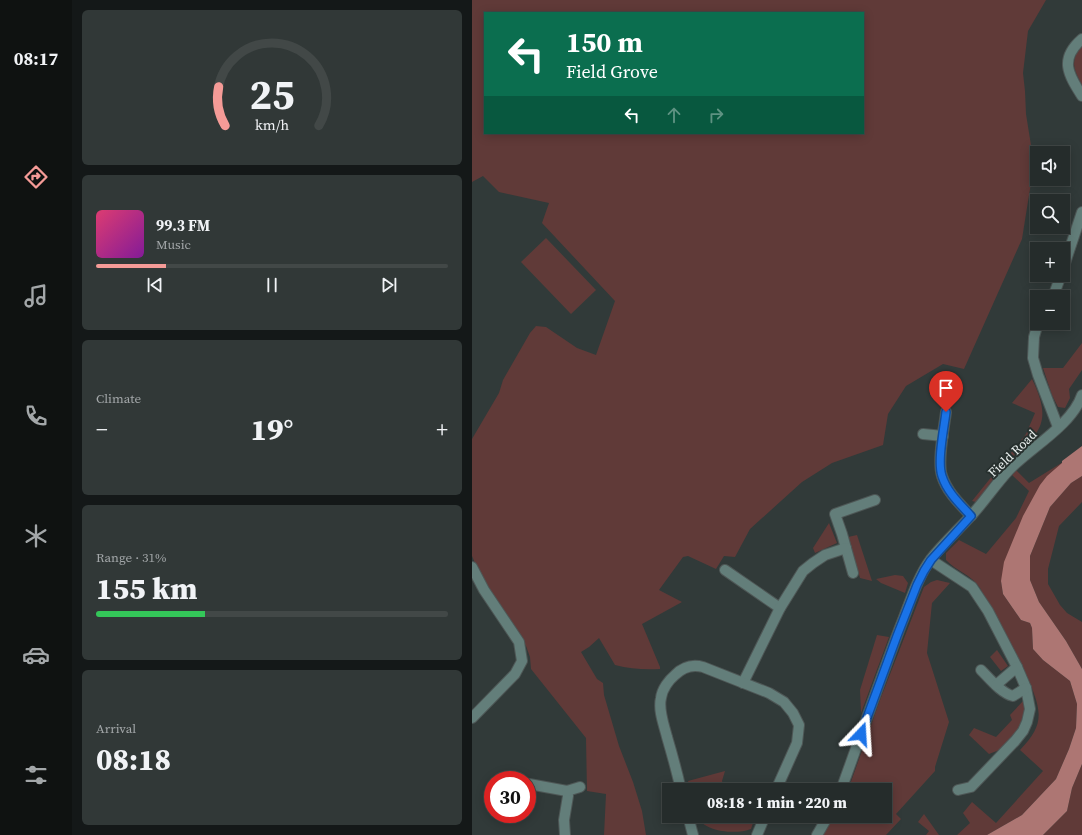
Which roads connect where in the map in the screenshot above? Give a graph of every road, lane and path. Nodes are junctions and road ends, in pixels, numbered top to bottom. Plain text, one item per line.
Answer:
1 (1082, 39) edge
2 (1082, 96) edge
3 (1082, 212) edge
4 (1070, 248) edge
5 (1036, 330) edge
6 (1082, 395) edge
7 (946, 412) dead end
8 (1058, 428) junction
9 (923, 434) dead end
10 (943, 436) junction
11 (875, 500) dead end
12 (971, 516) junction
13 (846, 548) junction
14 (931, 560) junction
15 (472, 567) edge
16 (725, 570) dead end
17 (853, 573) dead end
18 (780, 608) junction
19 (1017, 667) junction
20 (981, 670) dead end
21 (743, 683) junction
22 (996, 685) junction
23 (1026, 688) junction
24 (472, 718) edge
25 (679, 783) edge
26 (779, 783) edge
27 (844, 783) edge
28 (536, 785) edge
29 (580, 787) dead end
30 (958, 790) dead end
31 (567, 791) junction
32 (690, 823) edge
33 (762, 823) edge
34 (824, 823) edge
35 (565, 835) edge
36 (693, 835) edge
37 (757, 835) edge
38 (817, 835) edge

1 - 2 street
3 - 4 street
5 - 8 street
6 - 8 street, Field Road
7 - 10 street
8 - 12 street, Field Road
9 - 10 street
10 - 12 street
11 - 13 street
12 - 14 street, Field Road
13 - 17 street
13 - 18 street
14 - 19 street
14 - 27 street, Field Road
15 - 24 street
16 - 18 street
18 - 21 street
19 - 22 street
19 - 23 street
20 - 22 street
21 - 25 street
21 - 26 street
22 - 23 street
23 - 30 street
28 - 31 street
29 - 31 street
31 - 35 street
32 - 36 street
33 - 37 street
34 - 38 street

